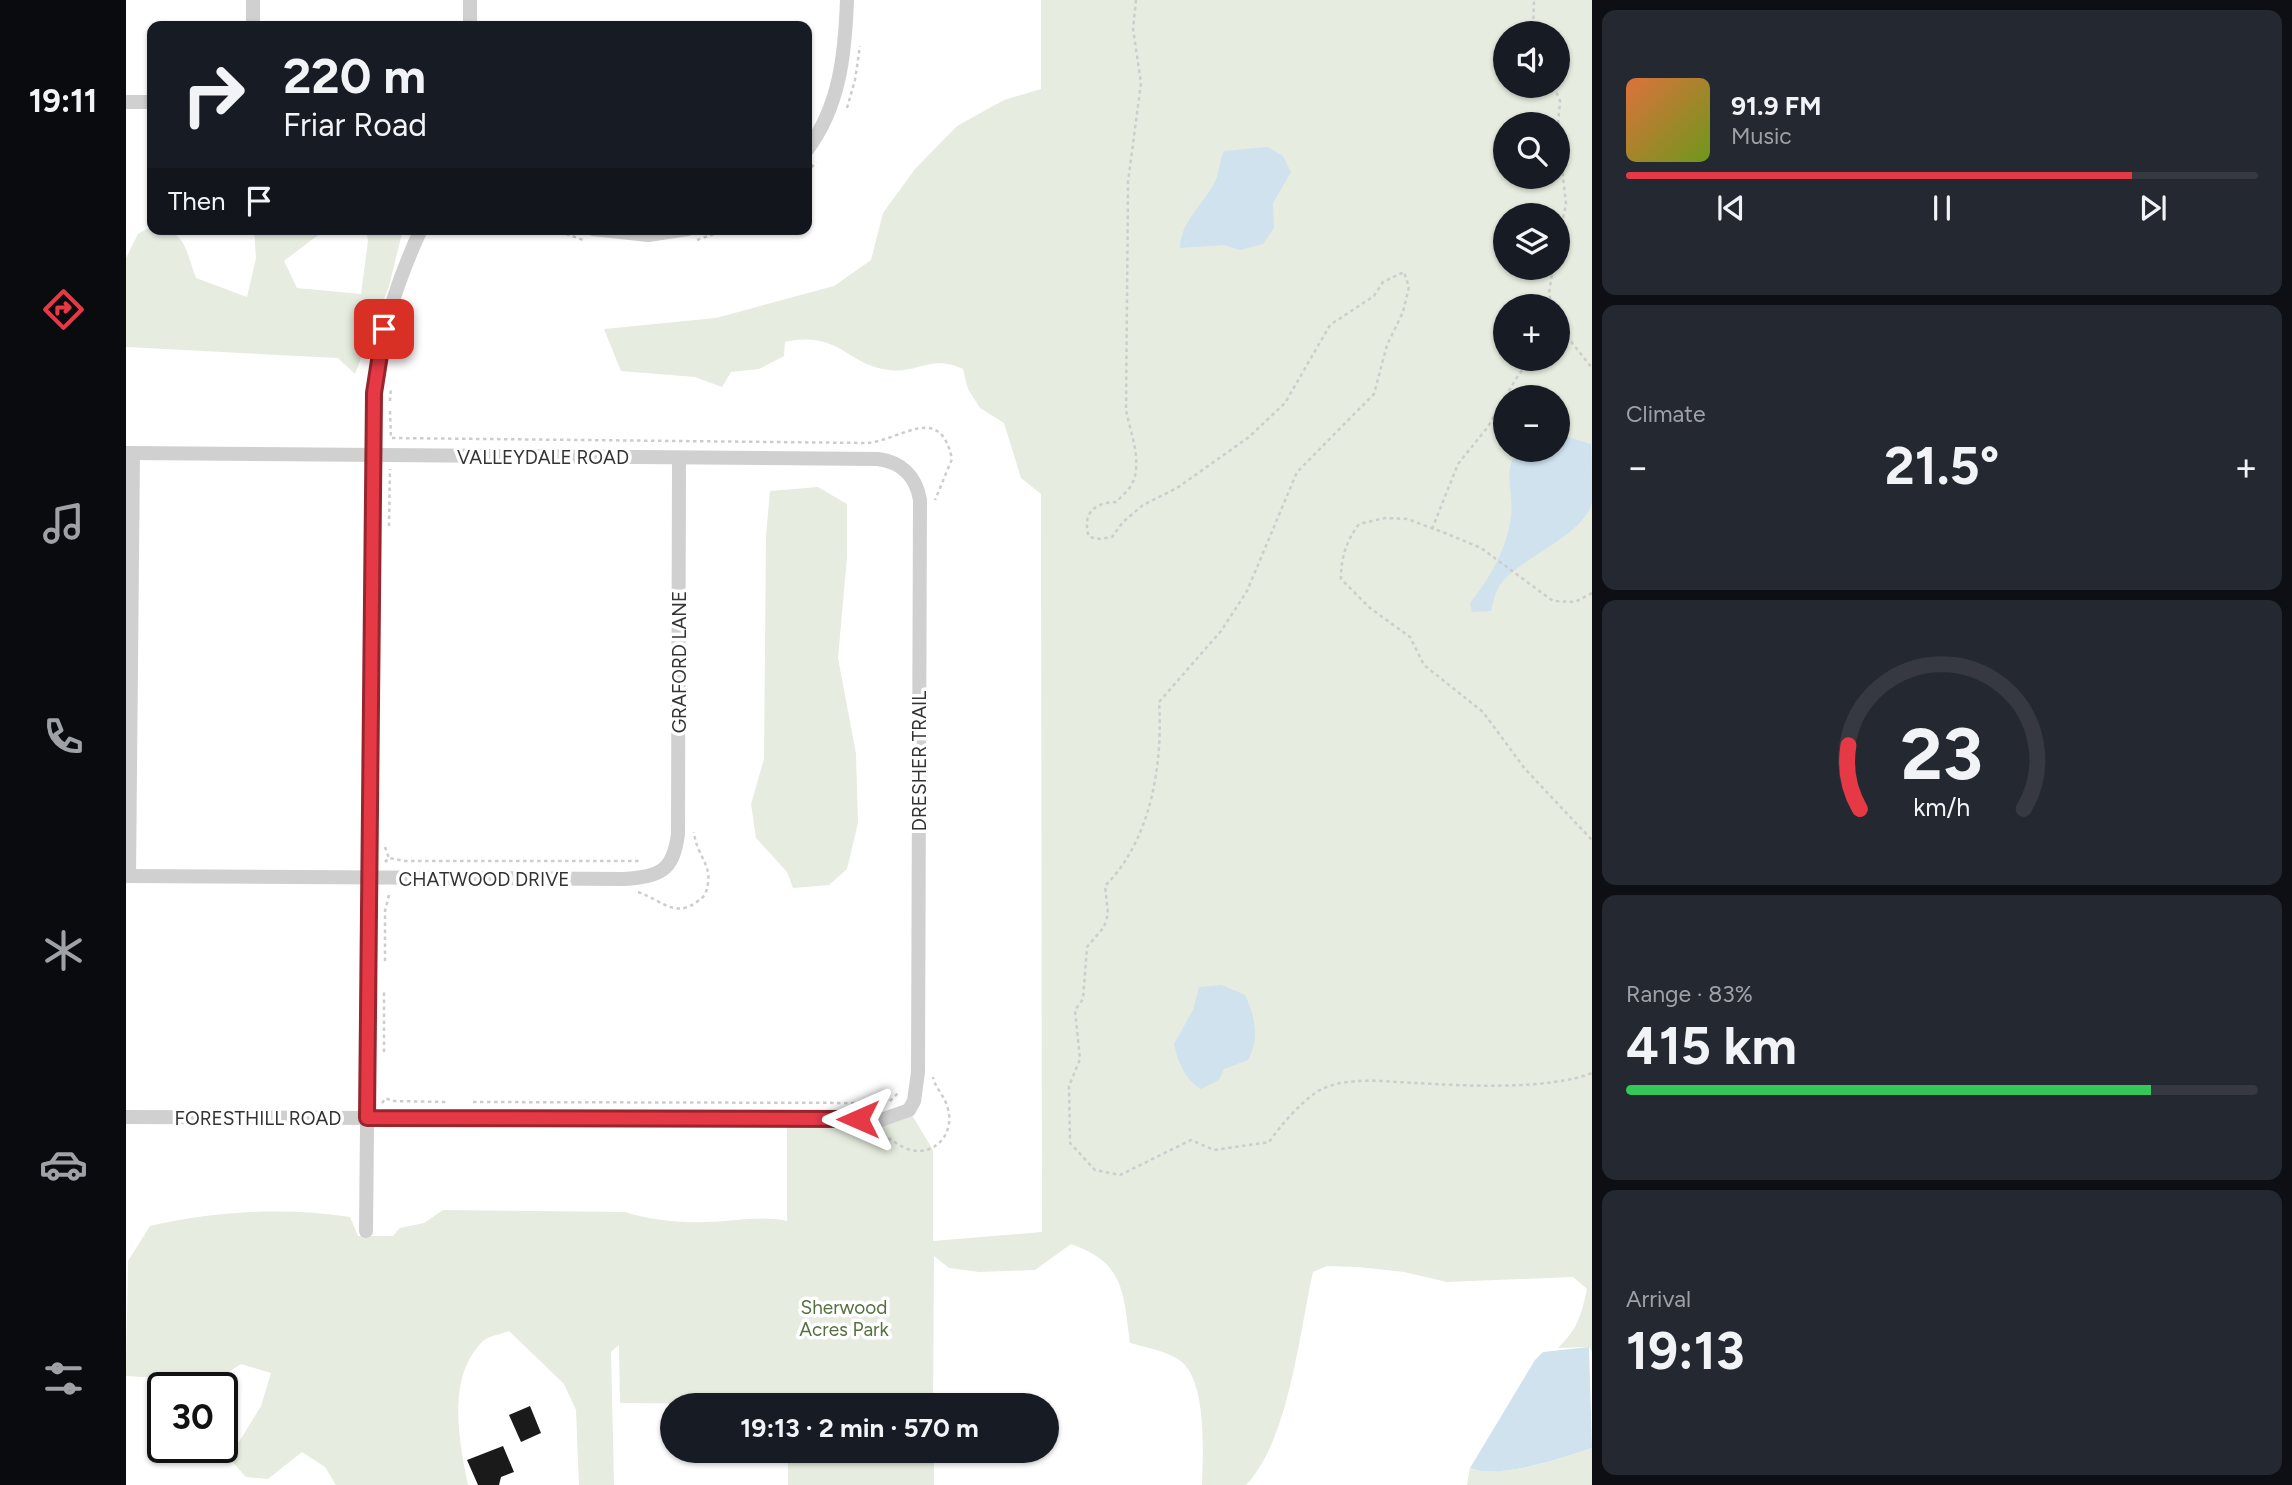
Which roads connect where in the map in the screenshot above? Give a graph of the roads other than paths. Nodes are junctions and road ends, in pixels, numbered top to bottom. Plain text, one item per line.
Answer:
1 (253, 0) edge
2 (470, 0) edge
3 (847, 0) edge
4 (253, 21) edge
5 (470, 21) edge
6 (126, 102) edge
7 (147, 102) edge
8 (812, 141) edge
9 (418, 235) edge
10 (130, 453) edge
11 (374, 456) junction
12 (679, 458) junction
13 (920, 518) joint
14 (669, 864) joint
15 (127, 876) edge
16 (370, 878) junction
17 (918, 1003) joint
18 (126, 1117) edge
19 (367, 1118) junction
20 (366, 1231) dead end

1 - 4 street
2 - 5 street
3 - 8 street
6 - 7 street
9 - 11 street
10 - 11 street, VALLEYDALE ROAD
10 - 15 street
11 - 12 street, VALLEYDALE ROAD
11 - 16 street
12 - 13 street, VALLEYDALE ROAD
12 - 14 street, GRAFORD LANE
13 - 17 street, DRESHER TRAIL
14 - 16 street, CHATWOOD DRIVE
15 - 16 street, CHATWOOD DRIVE
16 - 19 street
17 - 19 street, FORESTHILL ROAD
18 - 19 street, FORESTHILL ROAD
19 - 20 street

